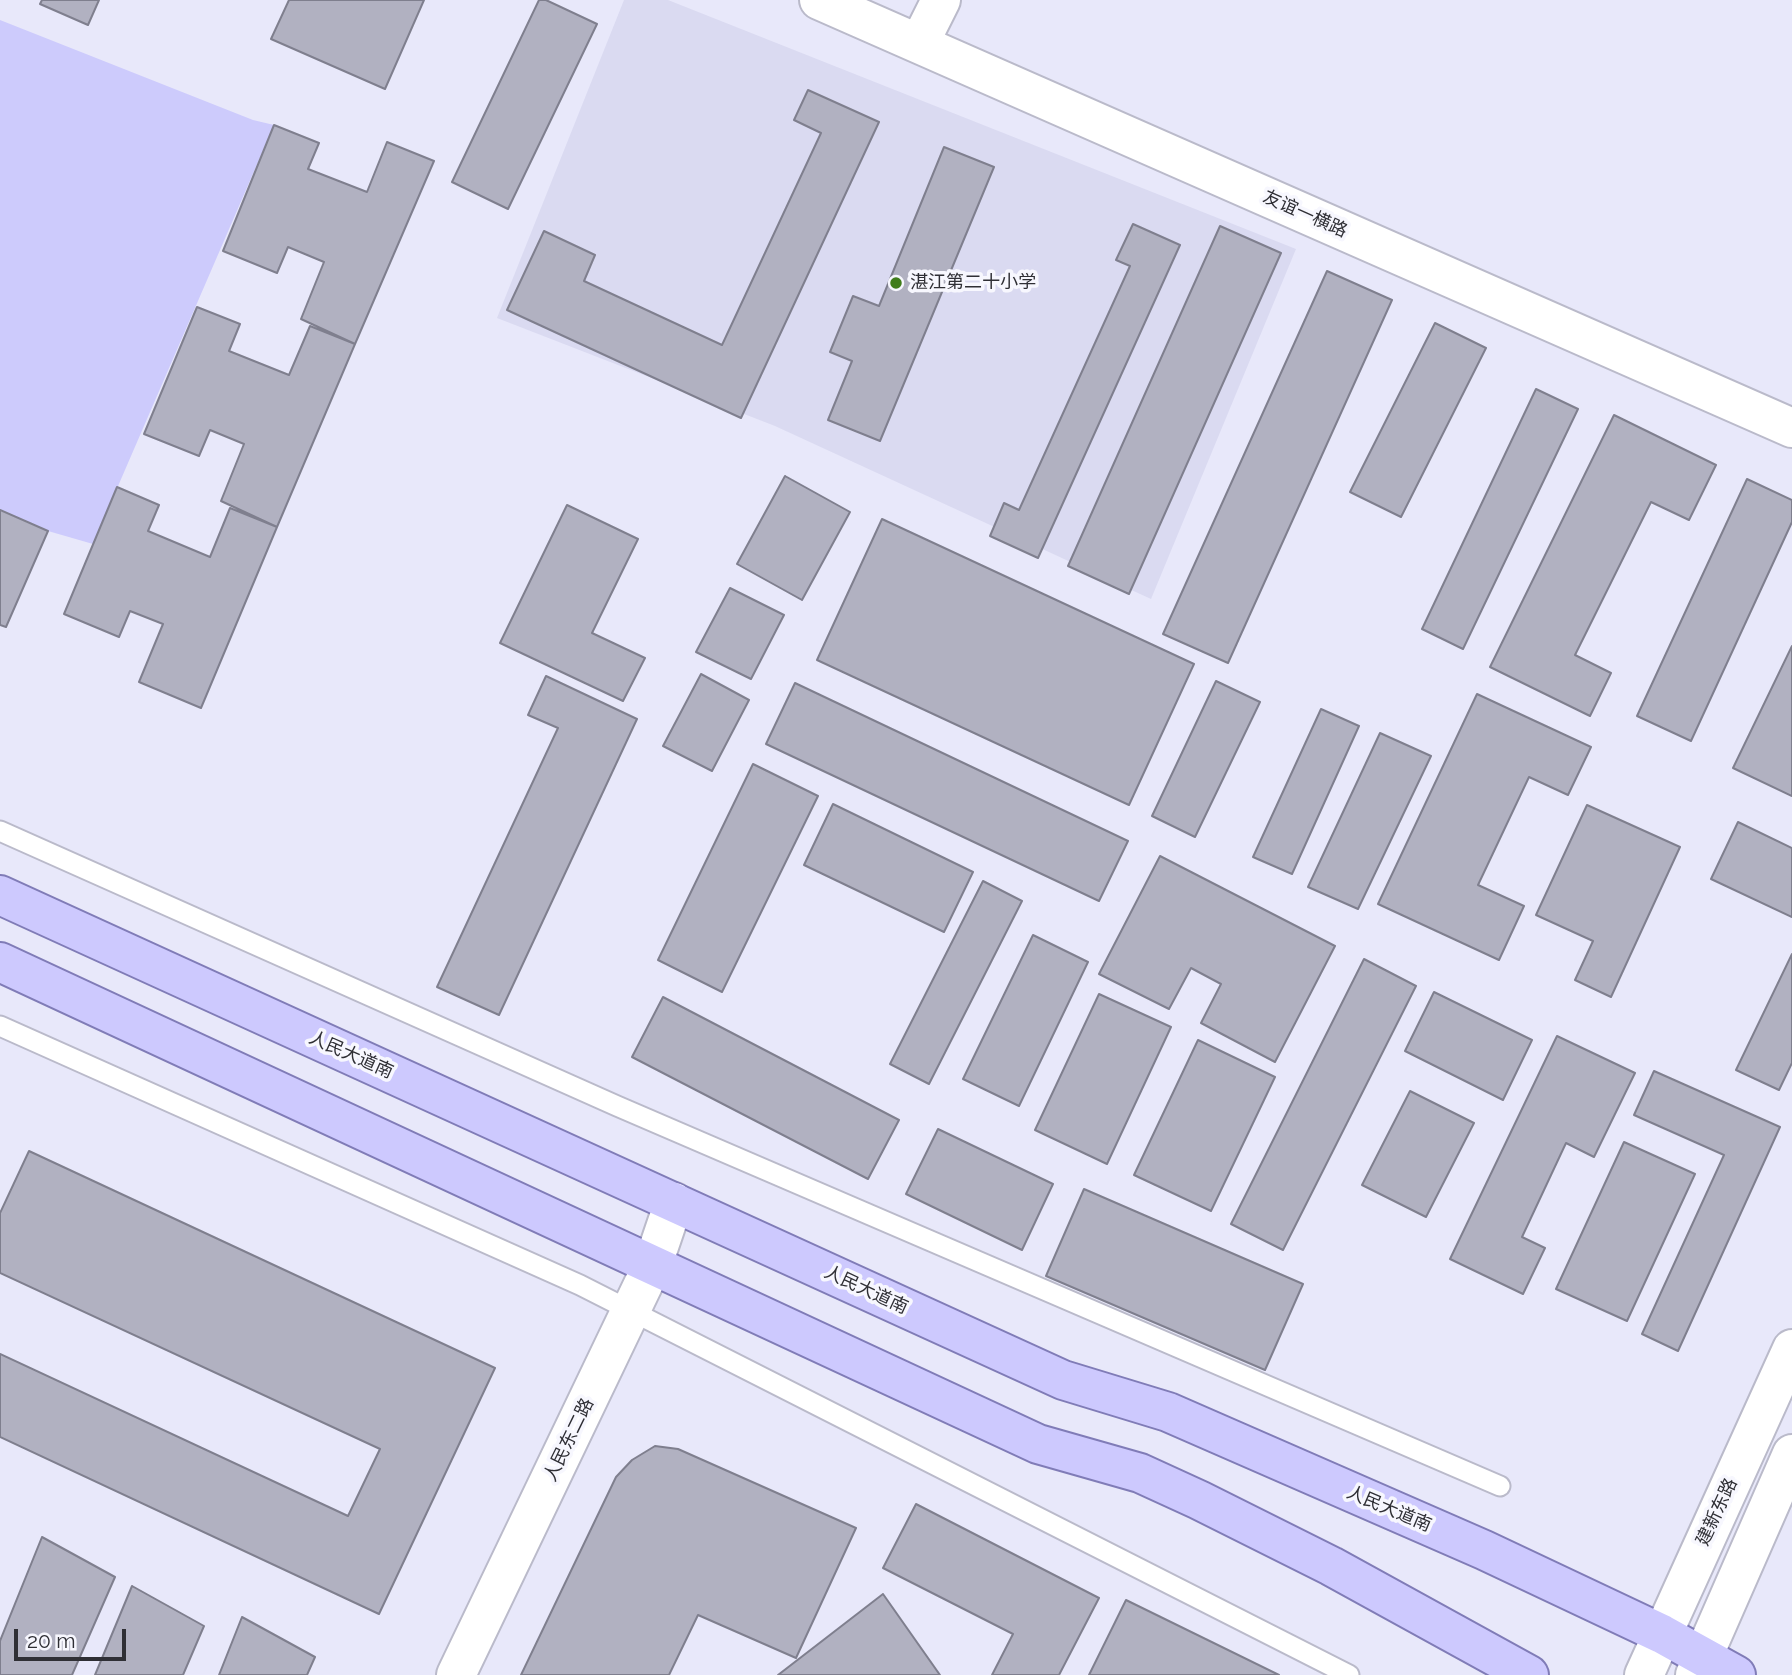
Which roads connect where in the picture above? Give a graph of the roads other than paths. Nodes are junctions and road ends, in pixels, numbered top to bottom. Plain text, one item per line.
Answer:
1 (819, 0) edge
2 (941, 0) edge
3 (919, 44) junction
4 (1792, 428) edge
5 (0, 831) edge
6 (0, 895) edge
7 (0, 962) edge
8 (0, 1026) edge
9 (674, 1202) junction
10 (653, 1264) junction
11 (1792, 1349) edge
12 (1792, 1454) edge
13 (1500, 1486) dead end
14 (1662, 1634) junction
15 (1698, 1666) edge
16 (456, 1675) edge
17 (1349, 1675) edge
18 (1529, 1675) edge
19 (1644, 1675) edge
20 (1736, 1675) edge

1 - 3 street, 友谊一横路
2 - 3 street
3 - 4 street, 友谊一横路
5 - 13 lane
6 - 9 main road, 人民大道南
7 - 10 main road
8 - 17 lane
9 - 10 street, 人民东二路
9 - 14 main road, 人民大道南
10 - 16 street, 人民东二路
10 - 18 main road
11 - 14 street, 建新东路
12 - 15 street
14 - 15 main road, 人民大道南
14 - 19 street, 建新东路
15 - 20 main road, 人民大道南

